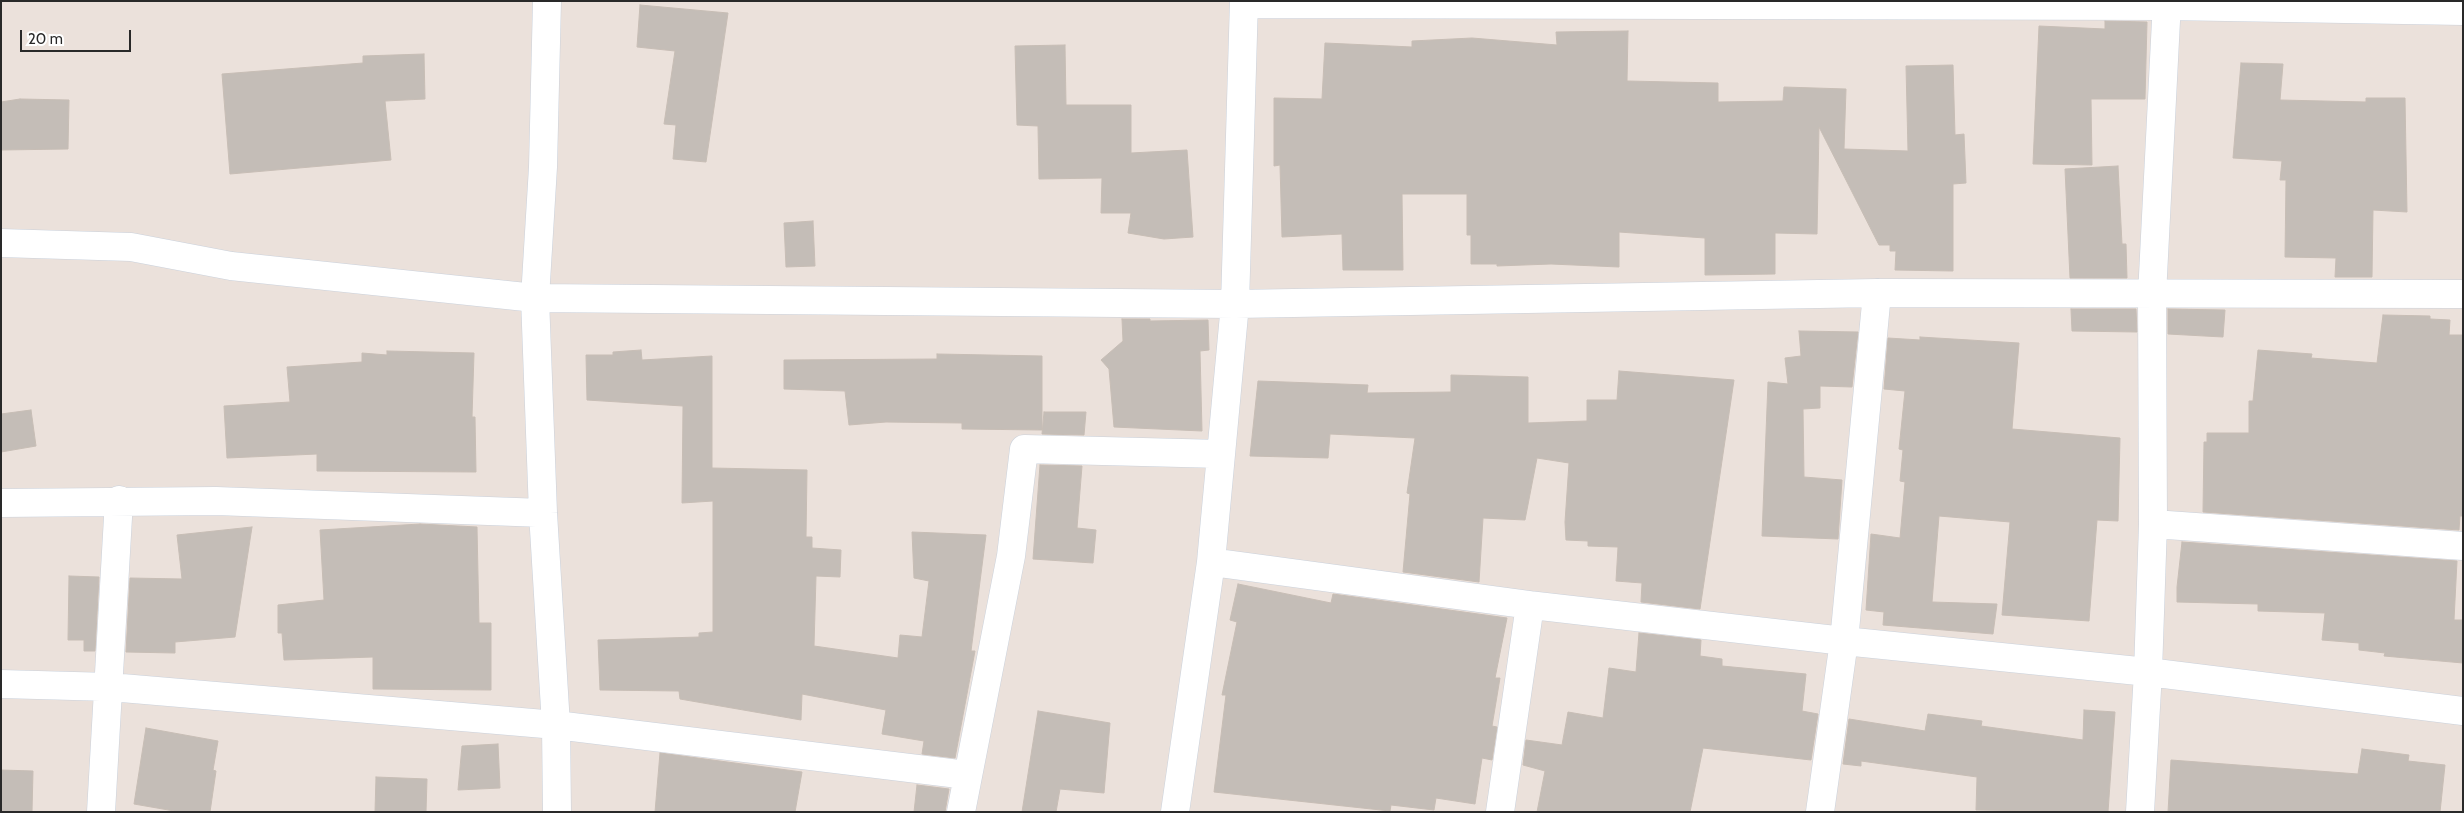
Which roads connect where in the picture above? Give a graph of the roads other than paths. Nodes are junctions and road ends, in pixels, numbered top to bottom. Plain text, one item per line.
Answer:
1 (547, 1) edge
2 (1244, 2) edge
3 (2167, 3) edge
4 (2463, 11) edge
5 (1, 243) edge
6 (1877, 293) junction
7 (2463, 294) edge
8 (2152, 295) junction
9 (535, 298) junction
10 (1235, 304) junction
11 (1221, 454) junction
12 (119, 500) junction
13 (1, 502) edge
14 (543, 513) junction
15 (2153, 524) junction
16 (2463, 546) edge
17 (1211, 562) junction
18 (1530, 605) junction
19 (1844, 641) junction
20 (2148, 672) junction
21 (1, 684) edge
22 (110, 687) junction
23 (2463, 711) edge
24 (556, 725) junction
25 (968, 774) junction
26 (101, 812) edge
27 (557, 812) edge
28 (961, 812) edge
29 (1175, 812) edge
30 (1500, 812) edge
31 (1820, 812) edge
32 (2140, 812) edge

1 - 9 street
2 - 3 street
2 - 10 street
3 - 4 street
3 - 8 street
5 - 9 street
6 - 8 street
6 - 10 street
6 - 19 street
7 - 8 street
8 - 15 street
9 - 10 street
9 - 14 street
10 - 11 street
11 - 17 street
11 - 25 street
12 - 13 street
12 - 14 street
12 - 22 street
14 - 24 street
15 - 16 street
15 - 20 street
17 - 18 street
17 - 29 street
18 - 19 street
18 - 30 street
19 - 20 street
19 - 31 street
20 - 23 street
20 - 32 street
21 - 22 street
22 - 24 street
22 - 26 street
24 - 25 street
24 - 27 street
25 - 28 street

